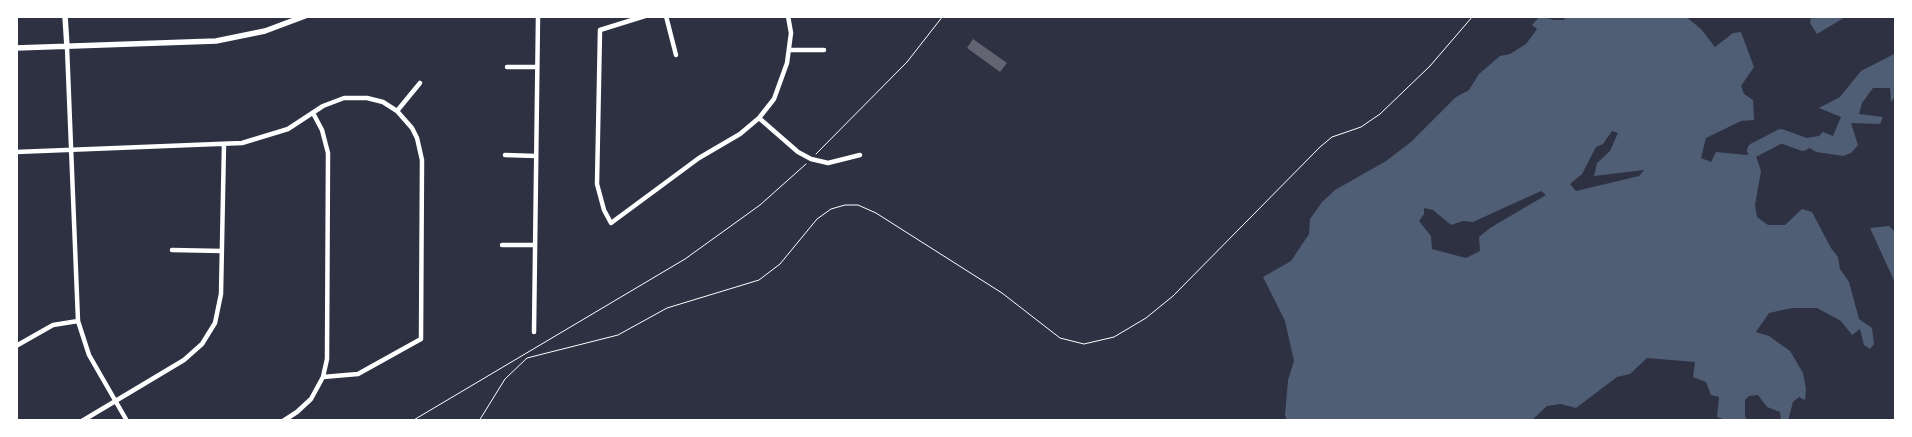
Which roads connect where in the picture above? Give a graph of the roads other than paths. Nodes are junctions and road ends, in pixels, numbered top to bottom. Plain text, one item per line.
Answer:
1 (65, 16) edge
2 (305, 16) edge
3 (538, 16) edge
4 (645, 16) edge
5 (666, 16) edge
6 (788, 16) edge
7 (67, 47) junction
8 (16, 48) edge
9 (790, 50) junction
10 (824, 50) dead end
11 (676, 55) dead end
12 (507, 67) dead end
13 (537, 67) junction
14 (420, 83) dead end
15 (397, 111) junction
16 (313, 113) junction
17 (759, 118) junction
18 (224, 144) junction
19 (71, 150) junction
20 (16, 152) edge
21 (505, 155) dead end
22 (860, 155) dead end
23 (536, 156) junction
24 (502, 244) dead end
25 (535, 246) junction
26 (172, 250) dead end
27 (222, 250) junction
28 (78, 320) junction
29 (534, 332) dead end
30 (16, 346) edge
31 (323, 377) junction
32 (116, 401) junction
33 (82, 421) edge
34 (128, 421) edge
35 (283, 421) edge

1 - 7 street
2 - 7 street
3 - 13 street
4 - 17 street
5 - 11 street
6 - 9 street
7 - 8 street
7 - 19 street
9 - 10 street
9 - 17 street
12 - 13 street
13 - 23 street
14 - 15 street
15 - 16 street
15 - 31 street
16 - 18 street
16 - 31 street
17 - 22 street
18 - 19 street
18 - 27 street
19 - 20 street
19 - 28 street
21 - 23 street
23 - 25 street
24 - 25 street
25 - 29 street
26 - 27 street
27 - 32 street
28 - 30 street
28 - 32 street
31 - 35 street
32 - 33 street
32 - 34 street

